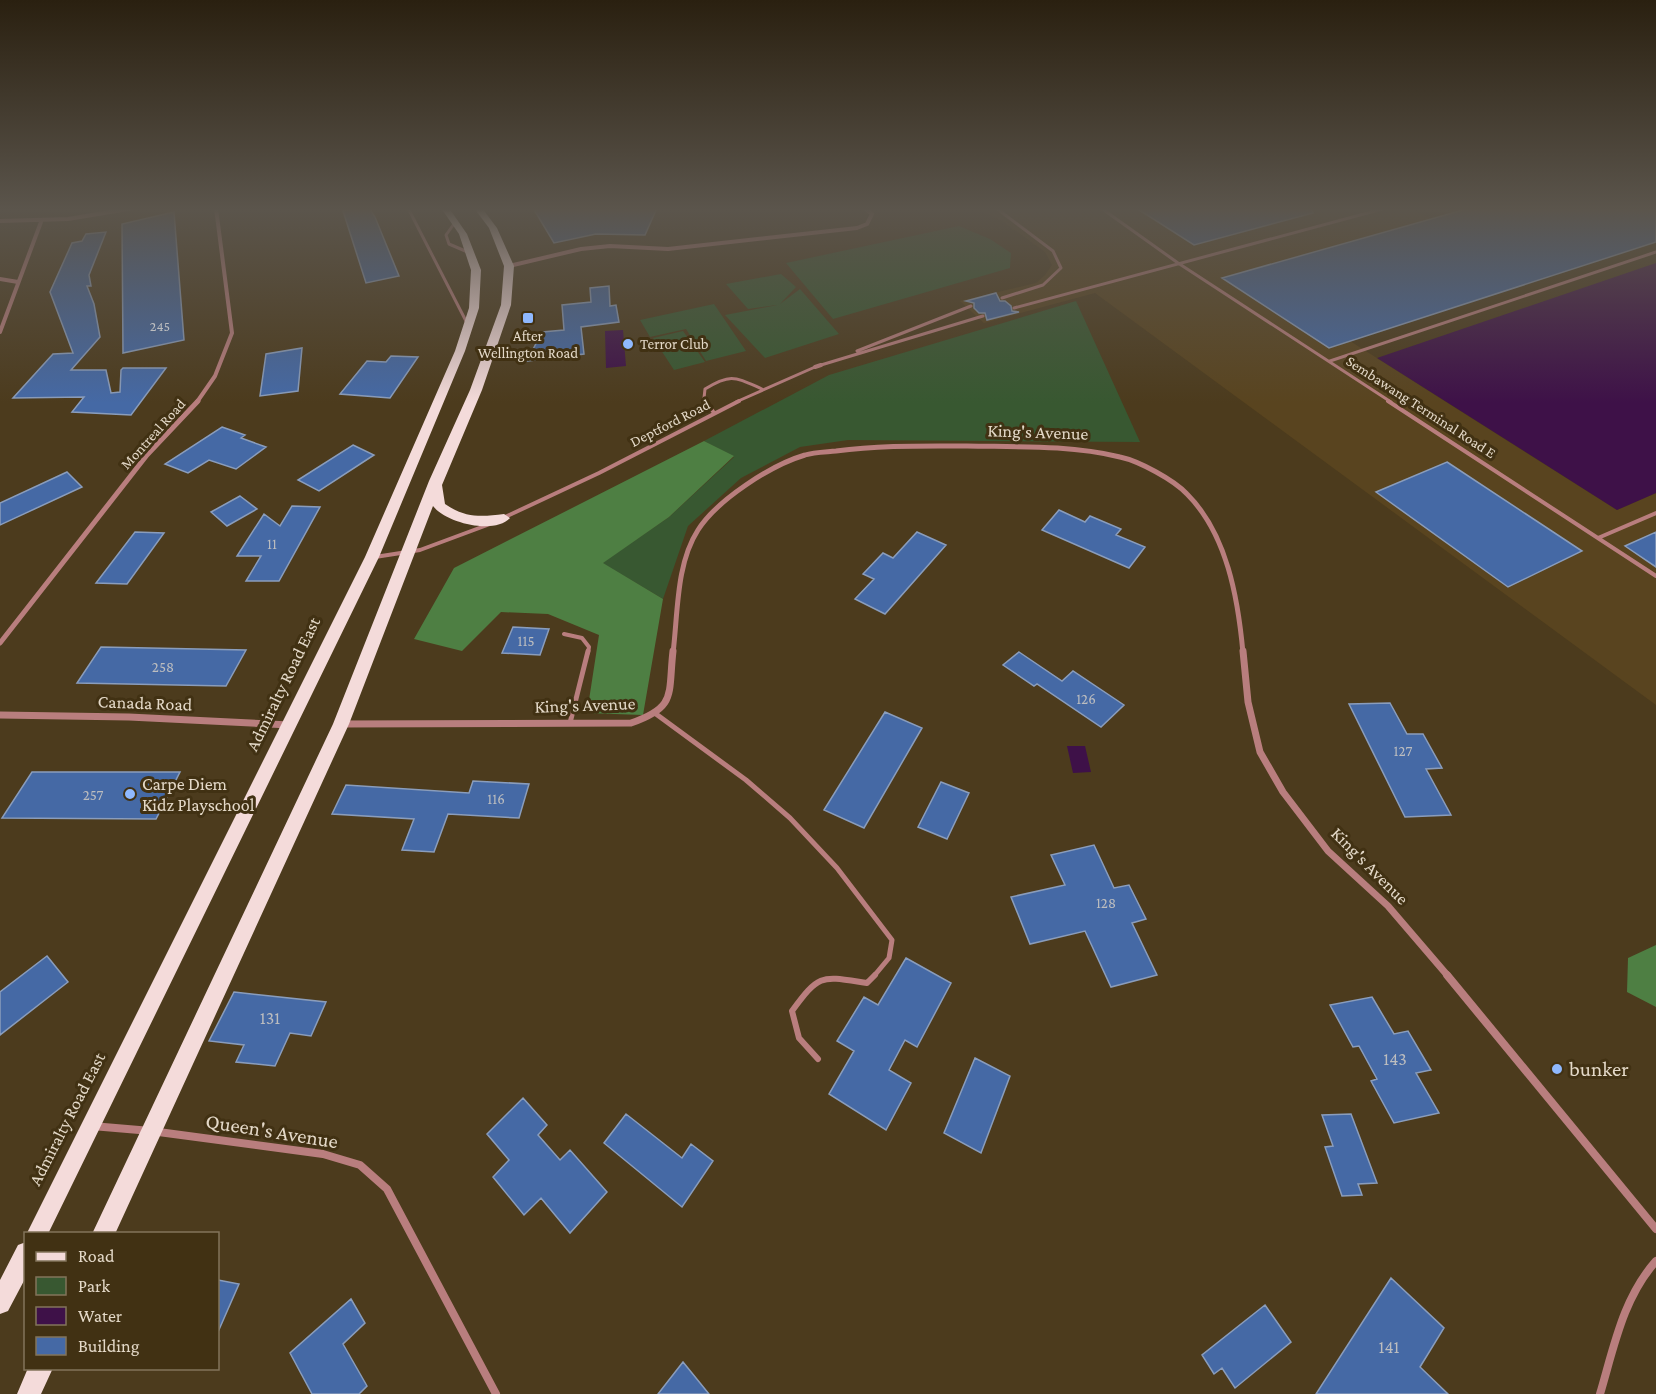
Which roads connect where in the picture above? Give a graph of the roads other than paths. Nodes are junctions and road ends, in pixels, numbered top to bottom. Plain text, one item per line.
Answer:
1 (21, 273) edge
2 (224, 273) edge
3 (441, 273) edge
4 (476, 273) edge
5 (508, 273) edge
6 (1058, 273) edge
7 (1141, 273) edge
8 (1194, 273) edge
9 (1593, 273) edge
10 (0, 279) edge
11 (18, 282) junction
12 (1002, 298) dead end
13 (971, 306) dead end
14 (1014, 308) dead end
15 (983, 316) dead end
16 (468, 325) junction
17 (0, 332) edge
18 (1330, 361) junction
19 (821, 365) junction
20 (815, 367) joint
21 (762, 389) junction
22 (714, 413) junction
23 (435, 481) junction
24 (1656, 513) edge
25 (504, 518) junction
26 (1598, 538) junction
27 (405, 556) junction
28 (372, 557) junction
29 (1656, 576) edge
30 (564, 634) dead end
31 (0, 643) edge
32 (656, 714) junction
33 (0, 715) edge
34 (570, 723) junction
35 (341, 724) junction
36 (289, 725) junction
37 (818, 1059) dead end
38 (90, 1126) junction
39 (151, 1131) junction
40 (1656, 1229) edge
41 (37, 1232) edge
42 (103, 1232) edge
43 (24, 1257) edge
44 (1656, 1261) edge
45 (0, 1303) edge
46 (40, 1370) edge
47 (29, 1394) edge
48 (496, 1394) edge
49 (1600, 1394) edge

1 - 11 street
2 - 31 street, Montreal Road
3 - 16 lane
4 - 16 main road, Admiralty Road East
5 - 23 main road
6 - 12 lane
7 - 14 lane
8 - 18 lane, Sembawang Terminal Road E
9 - 18 lane
10 - 11 street
11 - 17 street
13 - 19 lane
15 - 19 lane, Deptford Road
16 - 28 main road, Admiralty Road East
18 - 26 lane, Sembawang Terminal Road E
19 - 20 street, Deptford Road
20 - 21 lane, Deptford Road
21 - 22 lane, Deptford Road
21 - 22 lane
22 - 25 lane, Deptford Road
23 - 25 main road
23 - 27 main road
24 - 26 lane
25 - 27 lane, Deptford Road
26 - 29 lane, Sembawang Terminal Road E
27 - 28 lane, Deptford Road
27 - 35 main road
28 - 36 main road, Admiralty Road East
30 - 34 lane
32 - 34 street, King's Avenue
32 - 37 lane
32 - 40 street, King's Avenue
33 - 36 street, Canada Road
34 - 35 street, King's Avenue
35 - 39 main road
36 - 38 main road, Admiralty Road East
38 - 39 street, Queen's Avenue
38 - 41 main road, Admiralty Road East
39 - 42 main road
39 - 48 street, Queen's Avenue
43 - 45 main road
44 - 49 street
46 - 47 main road

